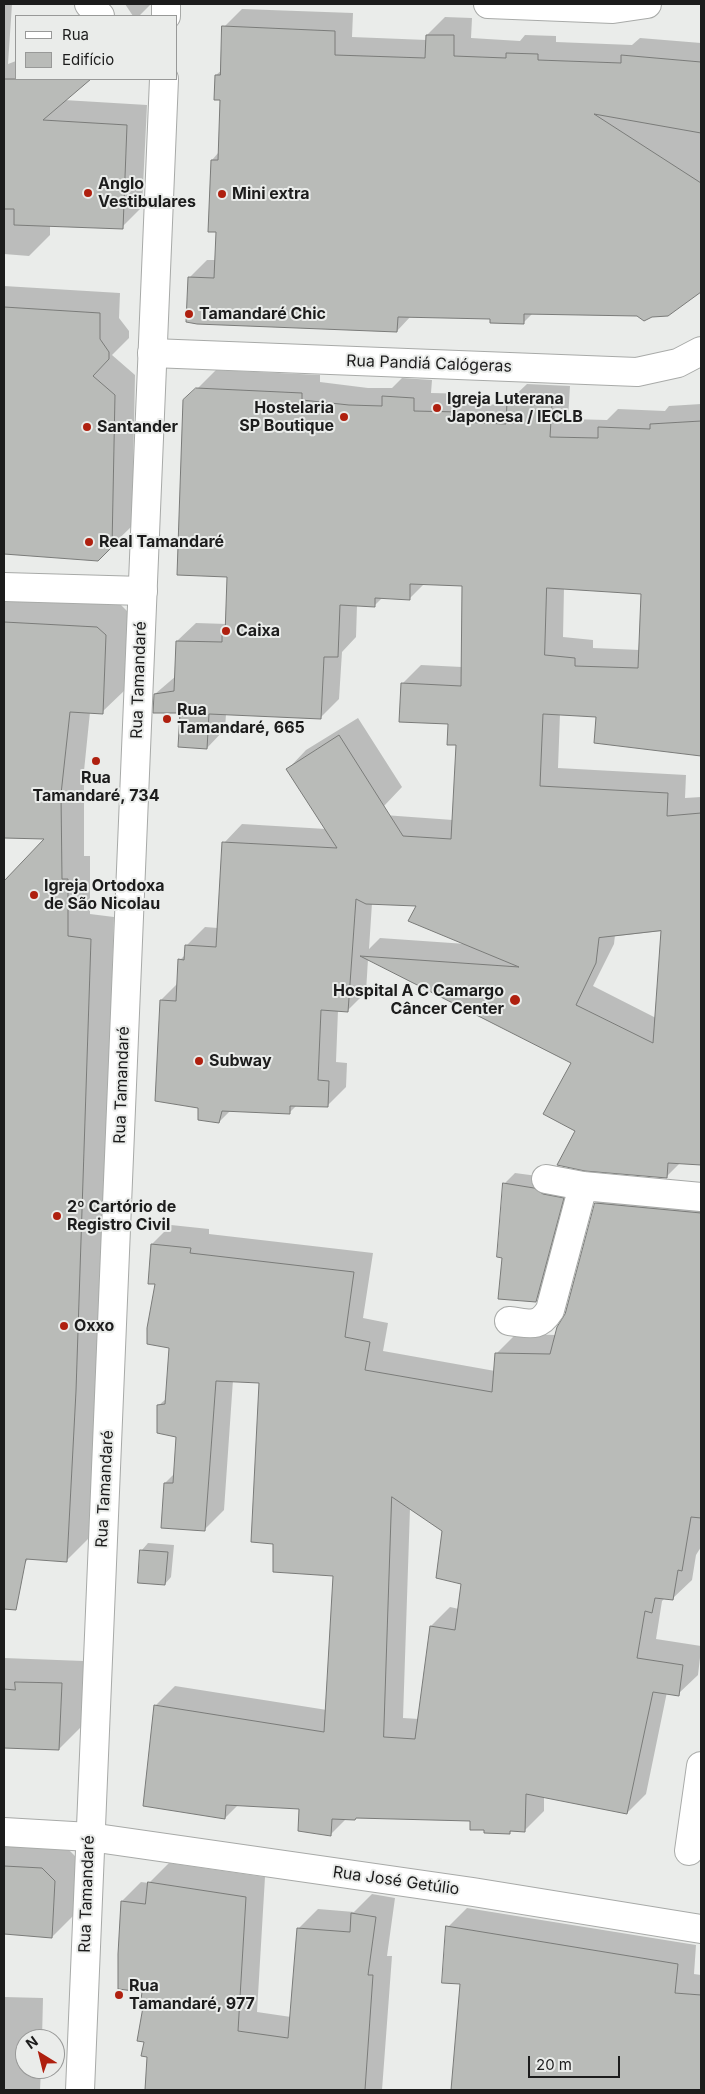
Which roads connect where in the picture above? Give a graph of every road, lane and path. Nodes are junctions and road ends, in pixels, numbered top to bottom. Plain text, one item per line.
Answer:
1 (89, 4) edge
2 (488, 4) edge
3 (646, 4) edge
4 (99, 15) edge
5 (164, 80) edge
6 (701, 351) edge
7 (152, 353) junction
8 (4, 587) edge
9 (143, 592) junction
10 (546, 1179) dead end
11 (583, 1186) junction
12 (701, 1197) edge
13 (509, 1321) dead end
14 (701, 1766) edge
15 (4, 1832) edge
16 (90, 1837) junction
17 (689, 1851) dead end
18 (701, 1929) edge
19 (80, 2090) edge

1 - 4 street
2 - 3 street
5 - 7 street, Rua Tamandaré
6 - 7 street, Rua Pandiá Calógeras
7 - 9 street, Rua Tamandaré
8 - 9 street
9 - 16 street, Rua Tamandaré
10 - 11 street
11 - 12 street
11 - 13 street
14 - 17 street
15 - 16 street, Rua José Getúlio
16 - 18 street, Rua José Getúlio
16 - 19 street, Rua Tamandaré

